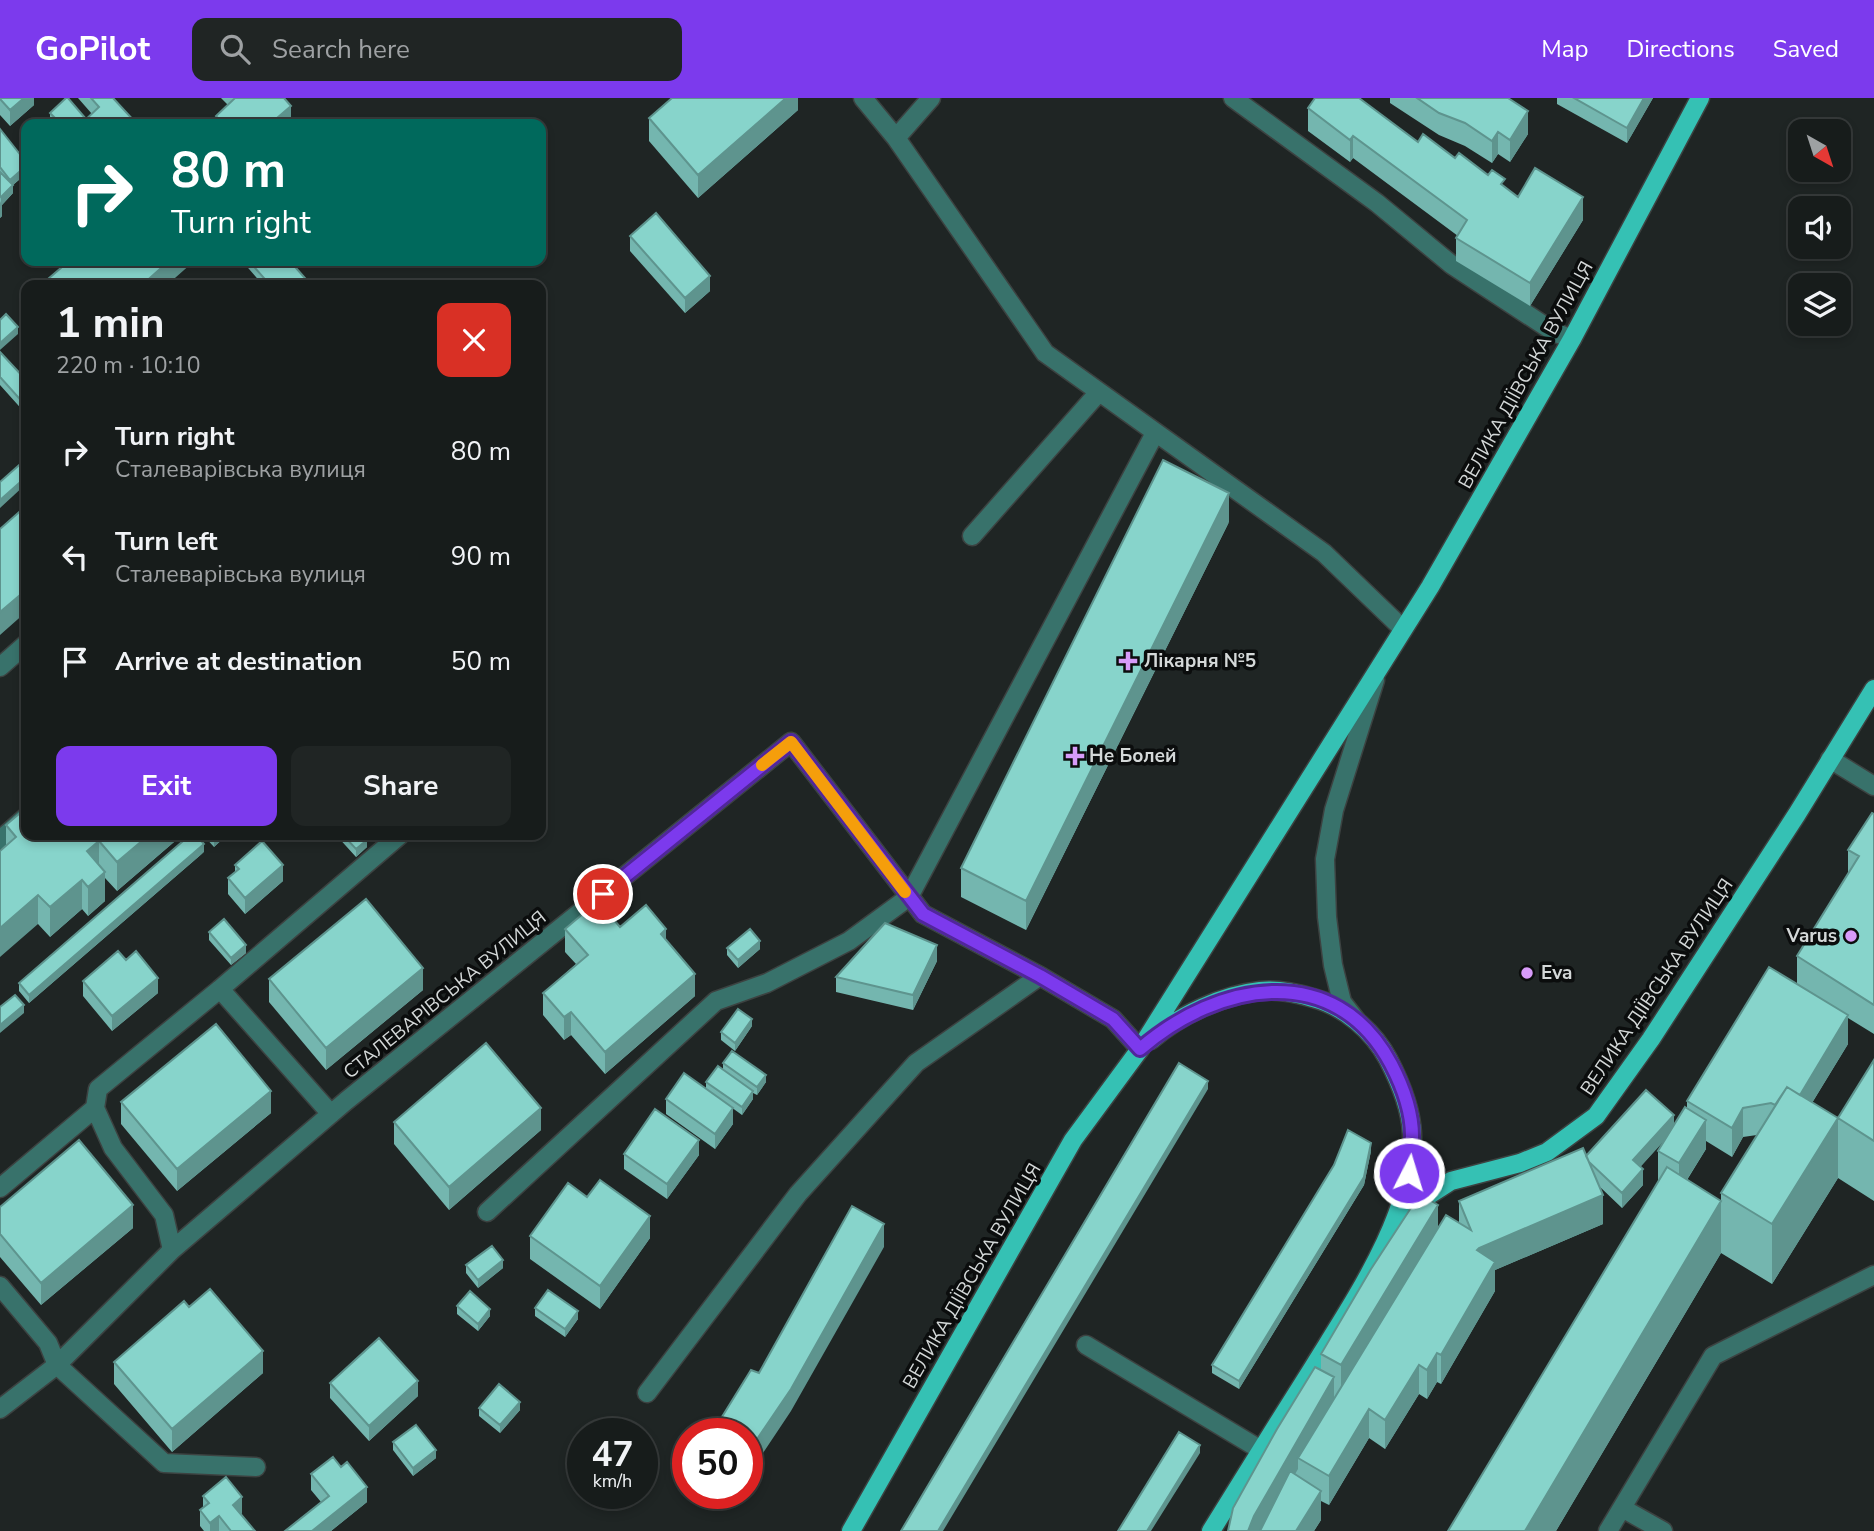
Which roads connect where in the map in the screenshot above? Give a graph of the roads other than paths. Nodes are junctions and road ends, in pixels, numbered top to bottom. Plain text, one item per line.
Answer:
1 (863, 98) edge
2 (931, 98) edge
3 (1233, 98) edge
4 (1700, 98) edge
5 (896, 138) junction
6 (1572, 339) junction
7 (1099, 392) junction
8 (1155, 433) junction
9 (972, 536) dead end
10 (1403, 629) junction
11 (21, 650) edge
12 (0, 667) edge
13 (1379, 667) junction
14 (1874, 689) edge
15 (1830, 759) junction
16 (1874, 786) edge
17 (21, 821) edge
18 (0, 840) edge
19 (394, 840) edge
20 (909, 897) junction
21 (1040, 976) junction
22 (220, 989) junction
23 (1356, 1020) junction
24 (1140, 1049) junction
25 (94, 1108) junction
26 (331, 1115) junction
27 (0, 1188) edge
28 (487, 1212) dead end
29 (1396, 1217) junction
30 (172, 1250) junction
31 (1874, 1275) edge
32 (0, 1286) edge
33 (1086, 1345) dead end
34 (57, 1365) junction
35 (647, 1393) dead end
36 (0, 1409) edge
37 (1261, 1450) junction
38 (256, 1467) dead end
39 (1622, 1508) junction
40 (851, 1531) edge
41 (1211, 1531) edge
42 (1608, 1531) edge
43 (1663, 1531) edge

1 - 5 street
2 - 5 street
3 - 6 street
4 - 6 main road, ВЕЛИКА ДІЇВСЬКА ВУЛИЦЯ
5 - 7 street
6 - 10 main road, ВЕЛИКА ДІЇВСЬКА ВУЛИЦЯ
7 - 8 street
7 - 9 street
8 - 10 street
8 - 20 street
10 - 13 main road, ВЕЛИКА ДІЇВСЬКА ВУЛИЦЯ
11 - 12 street
13 - 23 street, ВЕЛИКА ДІЇВСЬКА ВУЛИЦЯ
13 - 24 main road, ВЕЛИКА ДІЇВСЬКА ВУЛИЦЯ
14 - 15 main road, ВЕЛИКА ДІЇВСЬКА ВУЛИЦЯ
15 - 16 street
15 - 29 main road, ВЕЛИКА ДІЇВСЬКА ВУЛИЦЯ
17 - 18 street
19 - 22 street
20 - 21 street, СТАЛЕВАРІВСЬКА ВУЛИЦЯ
20 - 26 street, СТАЛЕВАРІВСЬКА ВУЛИЦЯ
20 - 28 street
21 - 24 street, СТАЛЕВАРІВСЬКА ВУЛИЦЯ
21 - 35 street
22 - 25 street
22 - 26 street
23 - 24 main road, ВЕЛИКА ДІЇВСЬКА ВУЛИЦЯ
23 - 29 main road, ВЕЛИКА ДІЇВСЬКА ВУЛИЦЯ
24 - 40 main road, ВЕЛИКА ДІЇВСЬКА ВУЛИЦЯ
25 - 27 street
25 - 30 street
26 - 30 street, СТАЛЕВАРІВСЬКА ВУЛИЦЯ
29 - 37 main road, ВЕЛИКА ДІЇВСЬКА ВУЛИЦЯ
30 - 34 street, СТАЛЕВАРІВСЬКА ВУЛИЦЯ
31 - 39 street
32 - 34 street
33 - 37 street
34 - 36 street, СТАЛЕВАРІВСЬКА ВУЛИЦЯ
34 - 38 street
37 - 41 main road, ВЕЛИКА ДІЇВСЬКА ВУЛИЦЯ
39 - 42 street
39 - 43 street

